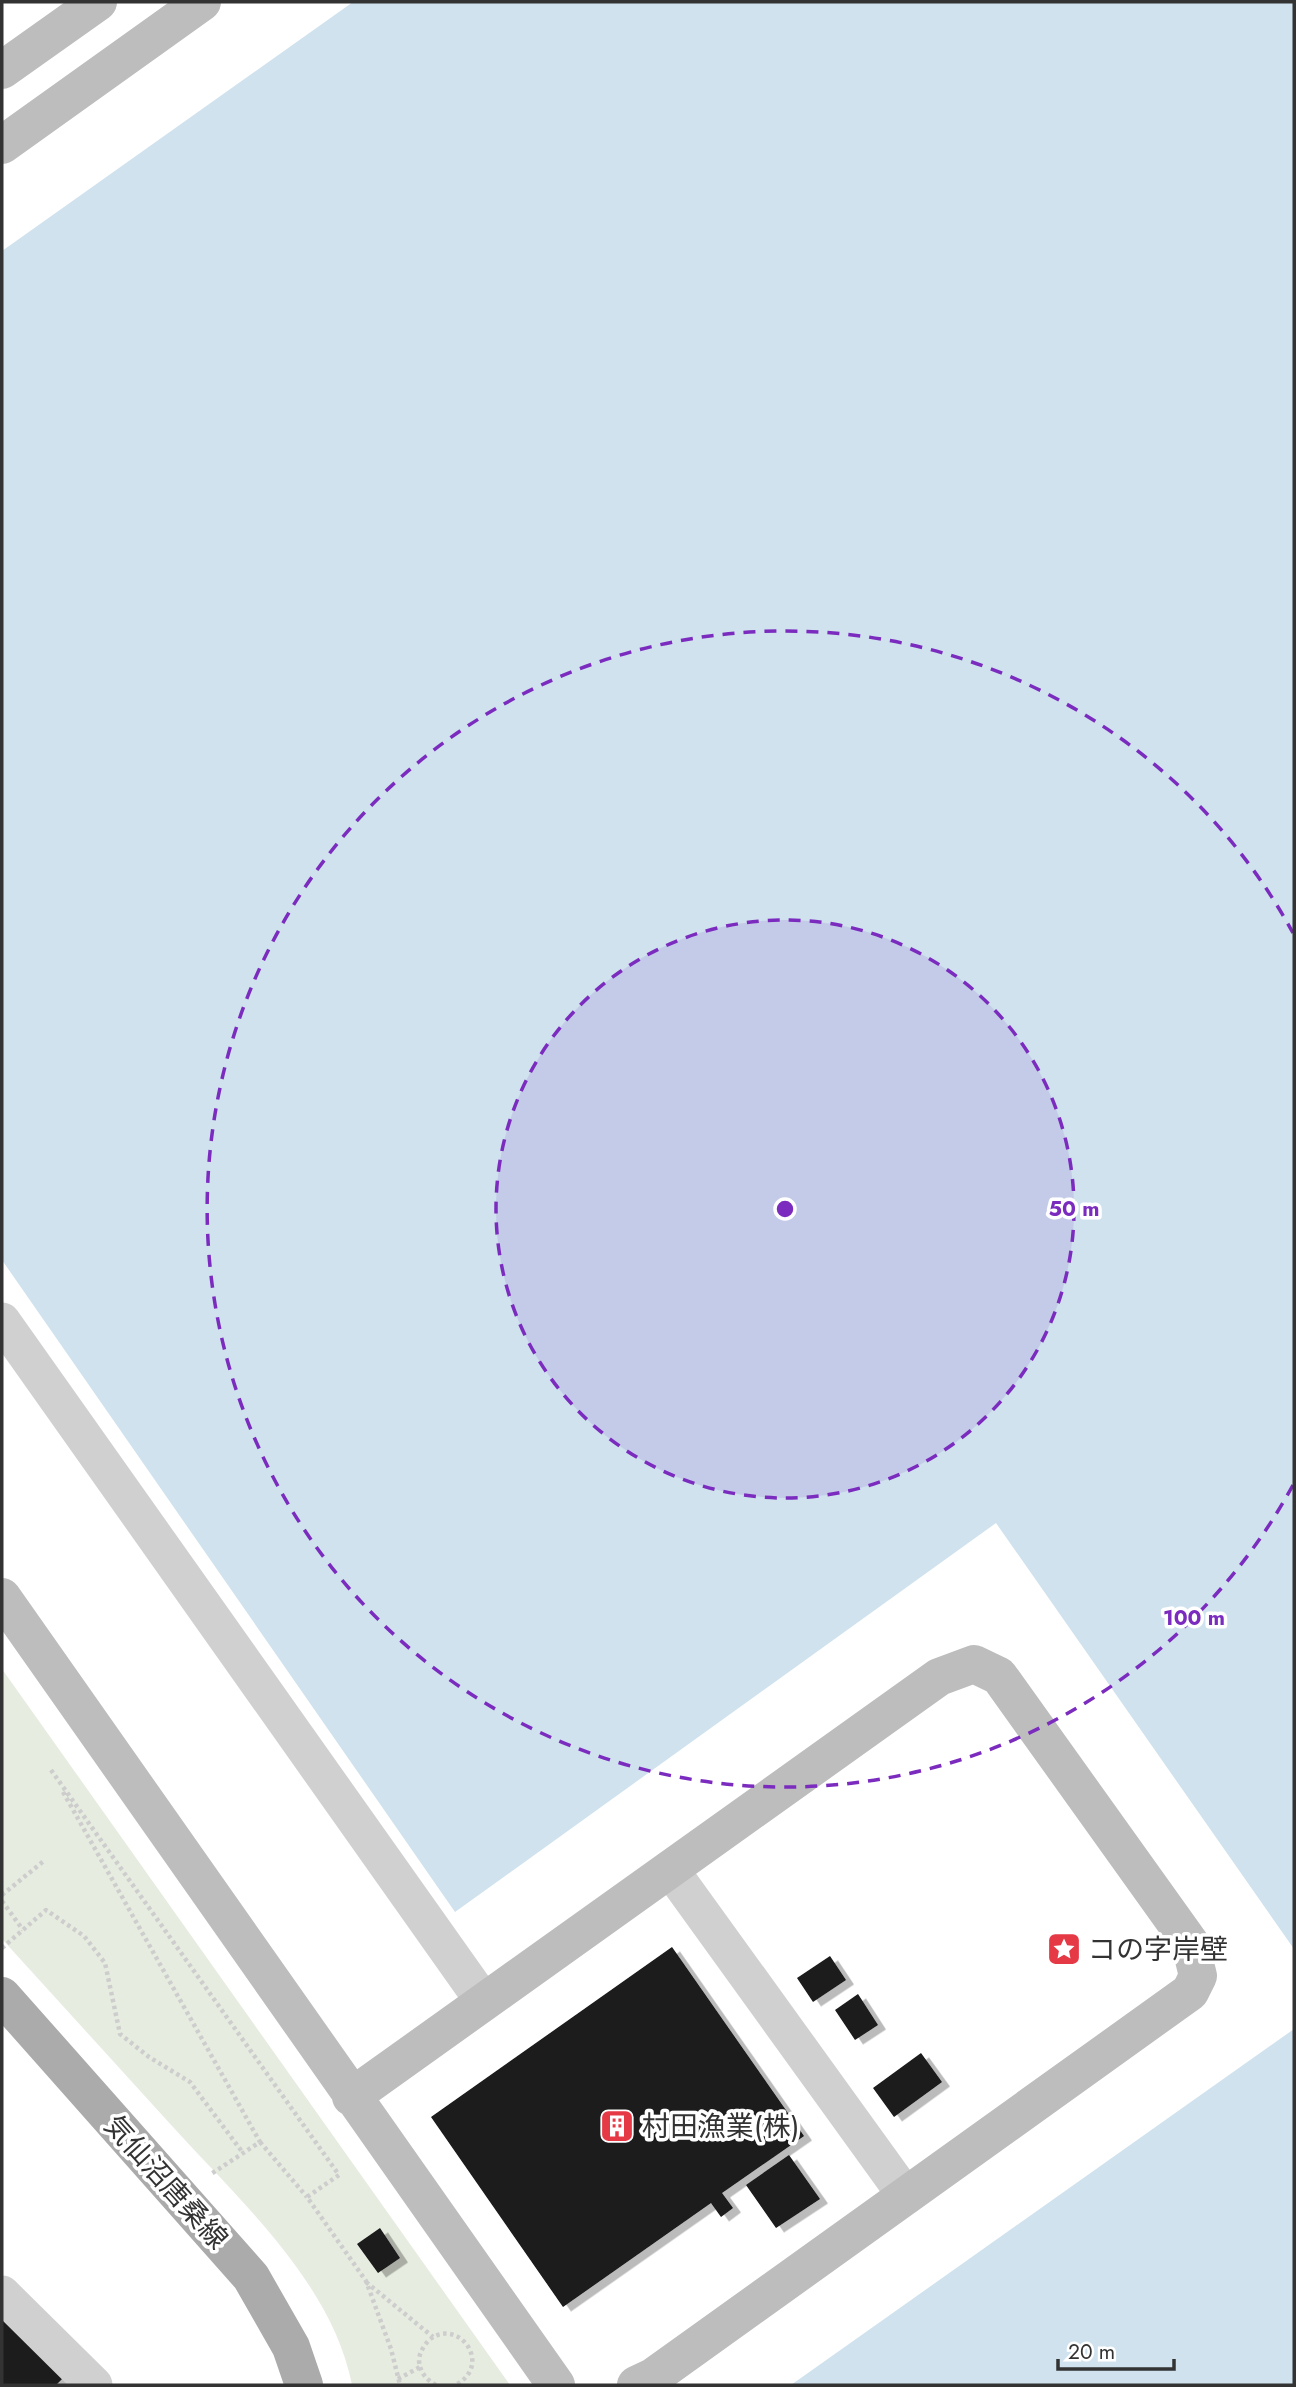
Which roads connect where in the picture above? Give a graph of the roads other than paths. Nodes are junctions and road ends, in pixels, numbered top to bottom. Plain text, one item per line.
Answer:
1 (98, 2) edge
2 (202, 2) edge
3 (2, 70) edge
4 (2, 145) edge
5 (2, 1321) edge
6 (2, 1597) edge
7 (670, 1869) junction
8 (2, 1996) edge
9 (484, 2002) junction
10 (351, 2097) junction
11 (906, 2196) junction
12 (2, 2294) edge
13 (94, 2385) edge
14 (304, 2385) edge
15 (556, 2385) edge
16 (636, 2385) edge

1 - 3 street
2 - 4 street
5 - 9 street
6 - 10 street
7 - 9 street
7 - 11 street
7 - 11 street
8 - 14 main road, 気仙沼唐桑線
9 - 10 street
10 - 15 street
11 - 16 street
12 - 13 street

